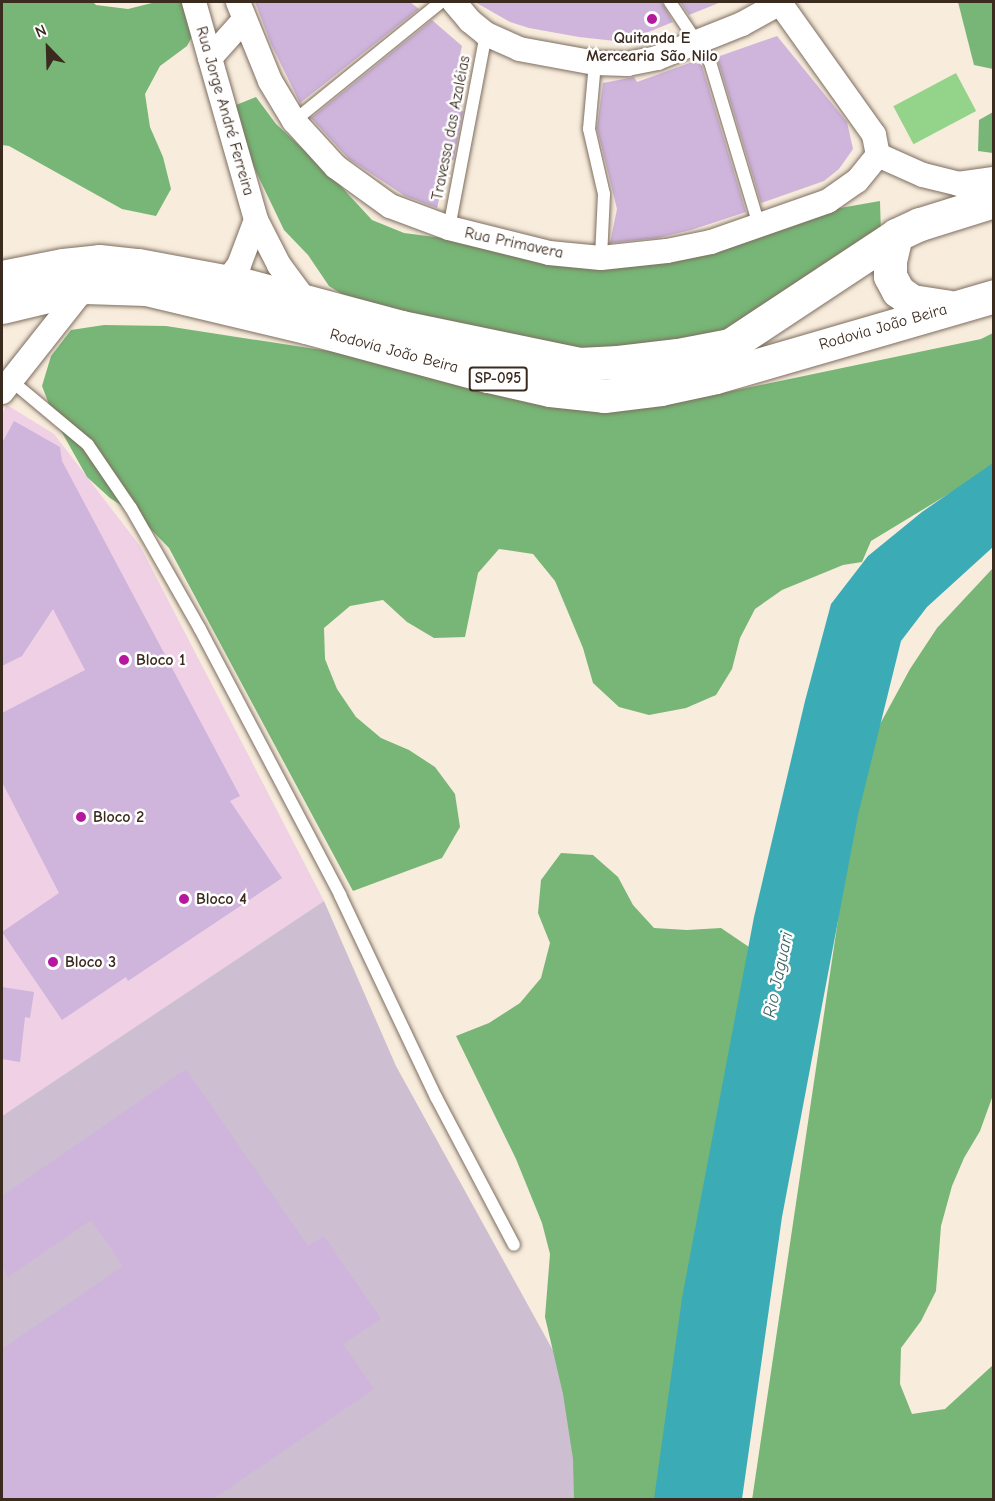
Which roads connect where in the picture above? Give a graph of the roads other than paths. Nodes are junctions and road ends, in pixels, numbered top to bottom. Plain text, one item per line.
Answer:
1 (194, 2) edge
2 (441, 2) edge
3 (454, 2) edge
4 (670, 2) edge
5 (781, 2) edge
6 (241, 11) edge
7 (486, 34) junction
8 (698, 42) junction
9 (210, 58) junction
10 (595, 63) junction
11 (294, 121) junction
12 (878, 155) junction
13 (993, 179) edge
14 (981, 205) edge
15 (256, 220) junction
16 (759, 225) junction
17 (449, 228) junction
18 (896, 235) junction
19 (601, 258) junction
20 (2, 277) edge
21 (227, 281) junction
22 (85, 287) junction
23 (993, 296) edge
24 (305, 300) junction
25 (2, 307) edge
26 (949, 308) junction
27 (5, 382) edge
28 (514, 1245) dead end

1 - 9 street, Rua Jorge André Ferreira
2 - 11 lane
3 - 7 street
4 - 8 lane
5 - 8 street
5 - 12 street
6 - 9 street
6 - 11 street, Rua Primavera
7 - 10 street
7 - 17 lane, Travessa das Azaléias
8 - 10 street
8 - 16 lane
9 - 15 street, Rua Jorge André Ferreira
10 - 19 lane
11 - 17 street, Rua Primavera
12 - 13 street
12 - 16 street, Rua Primavera
14 - 18 main road, Rodovia João Beira / SP-095
15 - 21 street
15 - 24 street, Rua Jorge André Ferreira
16 - 19 street, Rua Primavera
17 - 19 street, Rua Primavera
18 - 24 main road, Rodovia João Beira / SP-095
18 - 26 main road
20 - 21 main road, Rodovia João Beira / SP-095
21 - 24 main road, Rodovia João Beira / SP-095
22 - 25 main road, Rodovia João Beira / SP-095
22 - 26 main road, Rodovia João Beira / SP-095
22 - 27 street
23 - 26 main road, Rodovia João Beira / SP-095
27 - 28 lane

